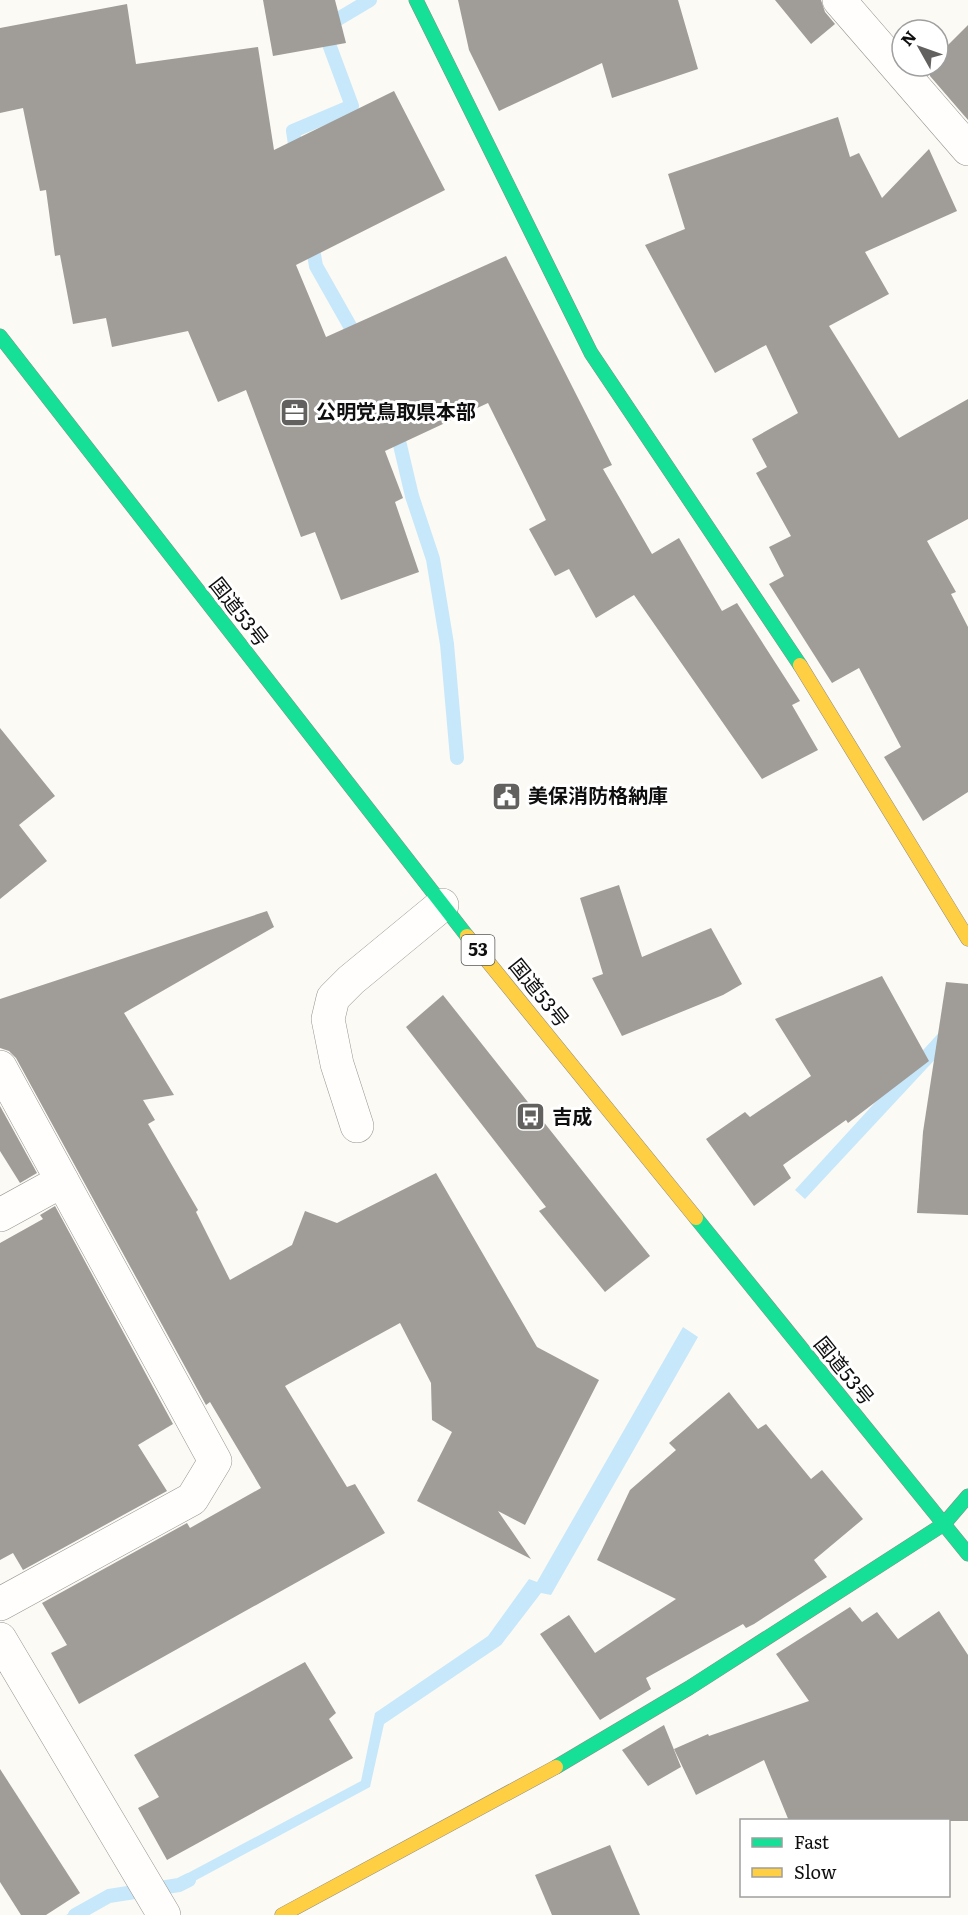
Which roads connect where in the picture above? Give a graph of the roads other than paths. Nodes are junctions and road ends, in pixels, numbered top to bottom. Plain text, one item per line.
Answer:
1 (416, 0) edge
2 (838, 0) edge
3 (968, 149) edge
4 (0, 336) edge
5 (442, 905) junction
6 (968, 939) edge
7 (0, 1067) edge
8 (357, 1126) dead end
9 (62, 1181) junction
10 (0, 1215) edge
11 (968, 1496) edge
12 (944, 1524) junction
13 (968, 1554) edge
14 (0, 1604) edge
15 (0, 1639) edge
16 (164, 1915) edge
17 (282, 1915) edge

1 - 6 main road
2 - 3 street
4 - 5 main road, 国道53号 / 53
5 - 8 street
5 - 12 main road, 国道53号 / 53
7 - 9 street
9 - 10 street
9 - 14 street
11 - 12 main road
12 - 13 main road, 国道53号 / 53
12 - 17 main road
15 - 16 street

